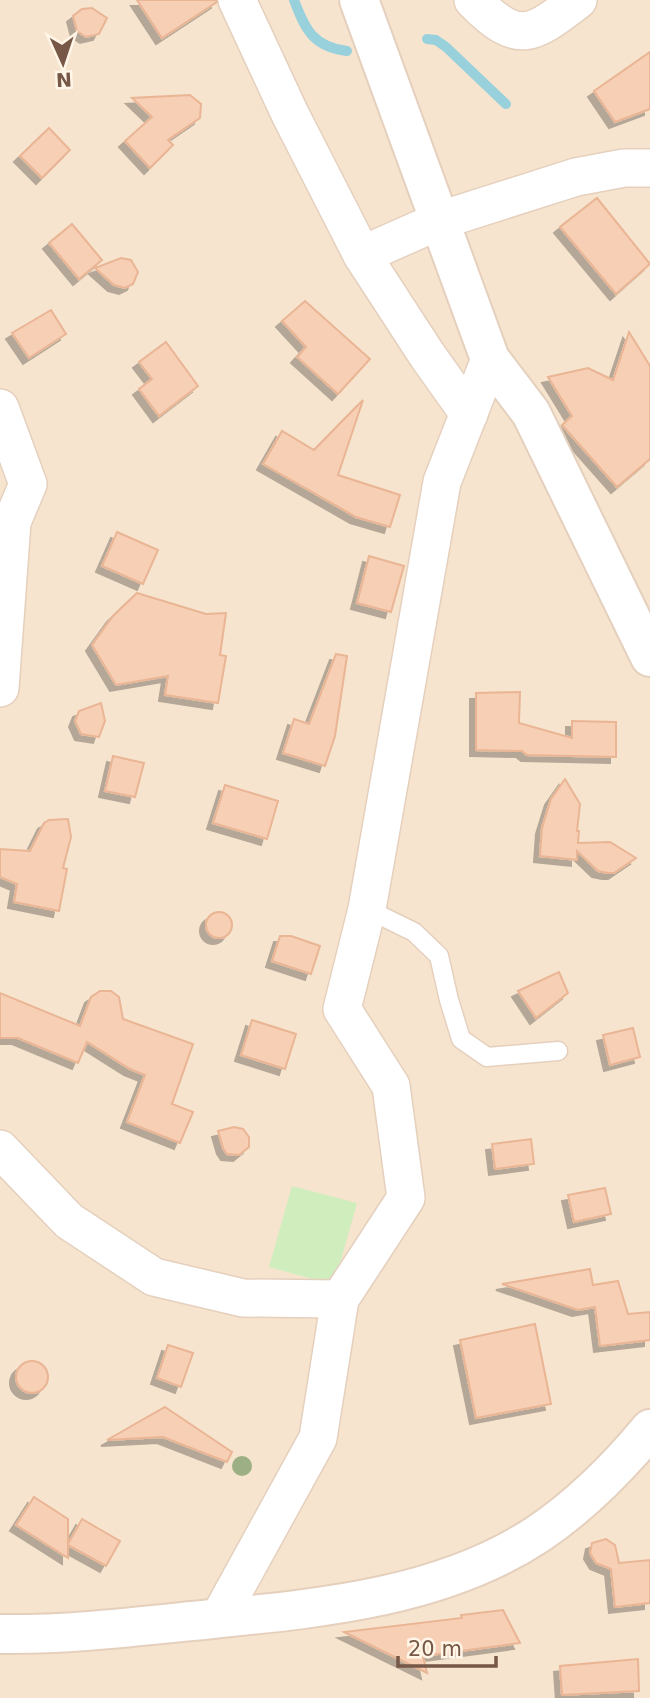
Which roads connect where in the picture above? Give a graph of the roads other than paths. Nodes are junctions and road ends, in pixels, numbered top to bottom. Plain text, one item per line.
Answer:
1 (237, 0) edge
2 (473, 0) edge
3 (578, 0) edge
4 (366, 4) edge
5 (646, 162) edge
6 (441, 220) junction
7 (362, 255) junction
8 (490, 359) junction
9 (0, 408) edge
10 (469, 414) junction
11 (6, 524) edge
12 (650, 657) edge
13 (0, 688) edge
14 (367, 909) junction
15 (558, 1051) dead end
16 (0, 1149) edge
17 (340, 1300) junction
18 (650, 1429) edge
19 (634, 1464) edge
20 (219, 1618) junction
21 (0, 1634) edge

1 - 7 street
2 - 3 street
4 - 6 street
5 - 6 street
6 - 7 street
6 - 8 street
7 - 10 street
8 - 10 street
8 - 12 street
9 - 11 street
10 - 14 street
11 - 13 street
14 - 15 lane
14 - 17 street
16 - 17 street
17 - 20 street
18 - 19 street
19 - 20 street
20 - 21 street

